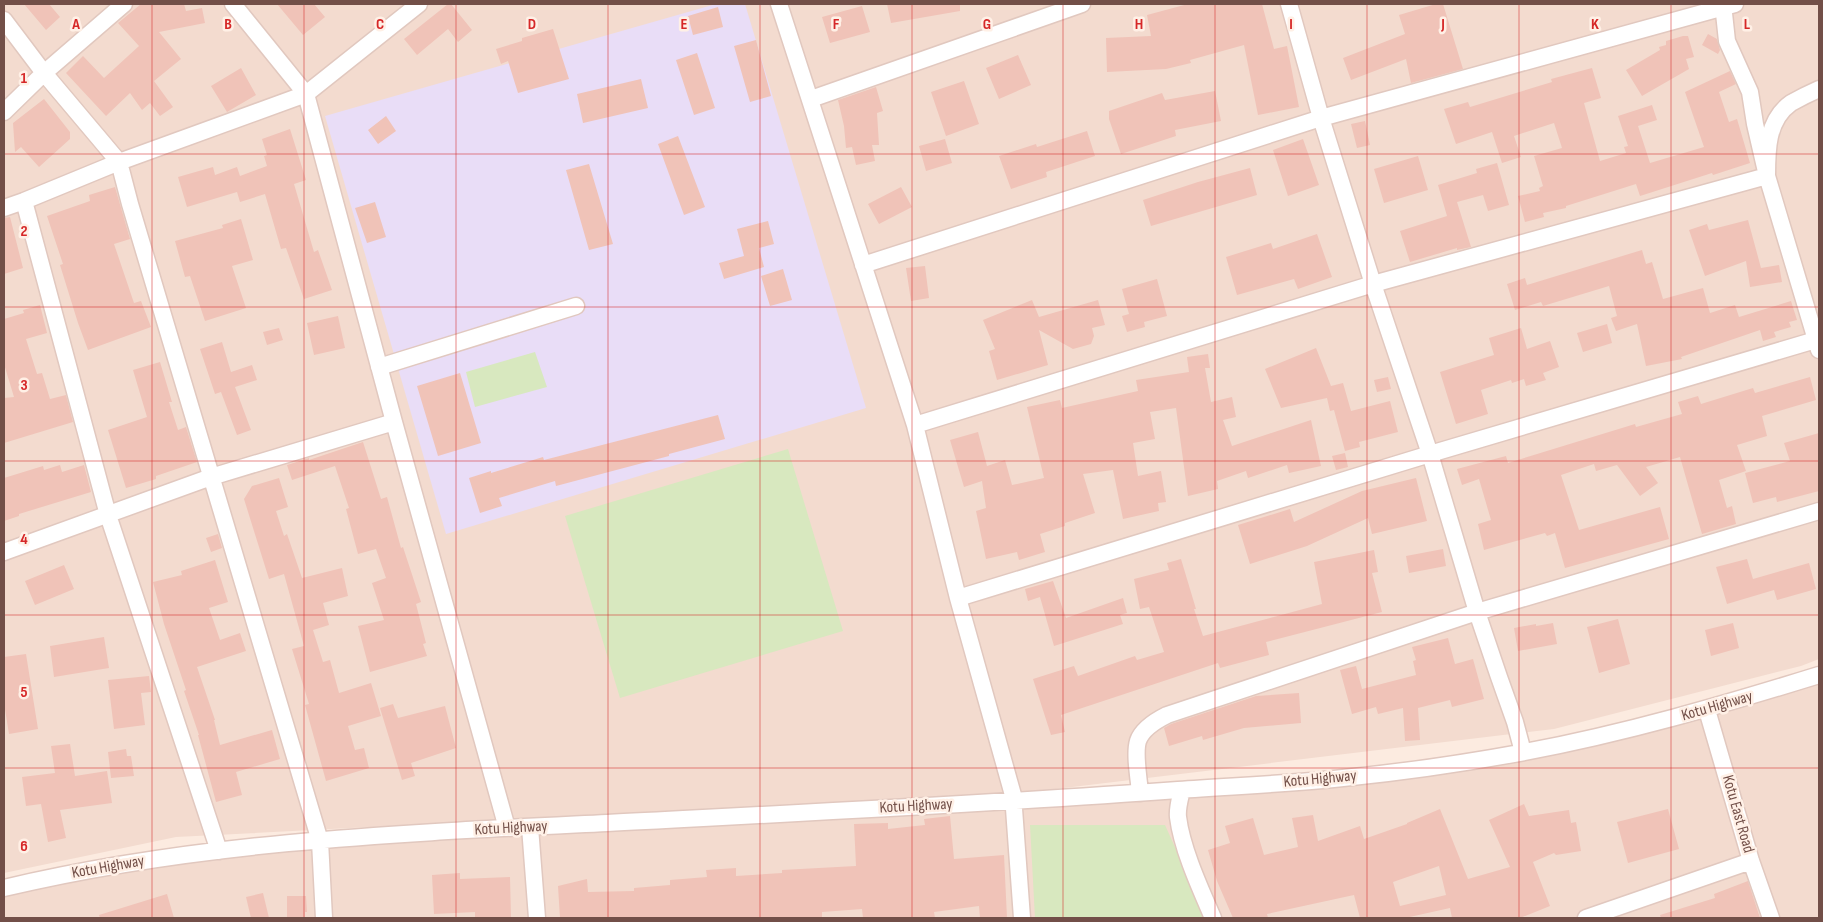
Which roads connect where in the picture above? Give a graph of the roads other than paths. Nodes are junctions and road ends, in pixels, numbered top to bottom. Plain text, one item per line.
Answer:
1 (124, 4) edge
2 (233, 4) edge
3 (419, 4) edge
4 (780, 4) edge
5 (1082, 4) edge
6 (1289, 4) edge
7 (1727, 5) edge
8 (4, 20) edge
9 (44, 73) junction
10 (1819, 89) edge
11 (306, 94) junction
12 (811, 99) junction
13 (4, 112) edge
14 (1321, 118) junction
15 (119, 162) junction
16 (1767, 176) junction
17 (24, 201) junction
18 (4, 208) edge
19 (863, 265) junction
20 (1373, 284) junction
21 (576, 306) dead end
22 (1818, 343) edge
23 (379, 367) junction
24 (394, 422) junction
25 (915, 425) junction
26 (1430, 454) junction
27 (211, 477) junction
28 (1819, 511) edge
29 (108, 515) junction
30 (4, 552) edge
31 (958, 598) junction
32 (1477, 612) junction
33 (1819, 675) edge
34 (1707, 710) junction
35 (1523, 752) junction
36 (1182, 790) junction
37 (1140, 793) junction
38 (1014, 801) junction
39 (530, 827) junction
40 (507, 828) junction
41 (320, 841) junction
42 (219, 851) junction
43 (1751, 861) junction
44 (4, 888) edge
45 (324, 918) edge
46 (537, 918) edge
47 (1022, 918) edge
48 (1213, 918) edge
49 (1586, 918) edge
50 (1771, 918) edge

1 - 9 street
2 - 11 street
3 - 11 street
4 - 12 street
5 - 12 street
6 - 14 street
7 - 14 street
7 - 16 street
8 - 9 street
9 - 13 street
9 - 15 street
10 - 16 street
11 - 15 street
11 - 23 street
12 - 19 street
14 - 19 street
14 - 20 street
15 - 17 street
15 - 27 street
16 - 20 street
16 - 22 street
17 - 18 street
17 - 29 street
19 - 25 street
20 - 25 street
20 - 26 street
21 - 23 street
22 - 26 street
23 - 24 street
24 - 27 street
24 - 40 street
25 - 31 street
26 - 31 street
26 - 32 street
27 - 29 street
27 - 41 street
28 - 32 street
29 - 30 street
29 - 42 street
31 - 38 street
32 - 35 street
32 - 37 street
33 - 34 street, Kotu Highway
34 - 35 street, Kotu Highway
34 - 43 street, Kotu East Road
35 - 36 street, Kotu Highway
36 - 37 street, Kotu Highway
36 - 48 street
37 - 38 street, Kotu Highway
38 - 39 street, Kotu Highway
38 - 47 street
39 - 40 street, Kotu Highway
39 - 46 street
40 - 41 street, Kotu Highway
41 - 42 street, Kotu Highway
41 - 45 street
42 - 44 street, Kotu Highway
43 - 49 street
43 - 50 street, Kotu East Road

